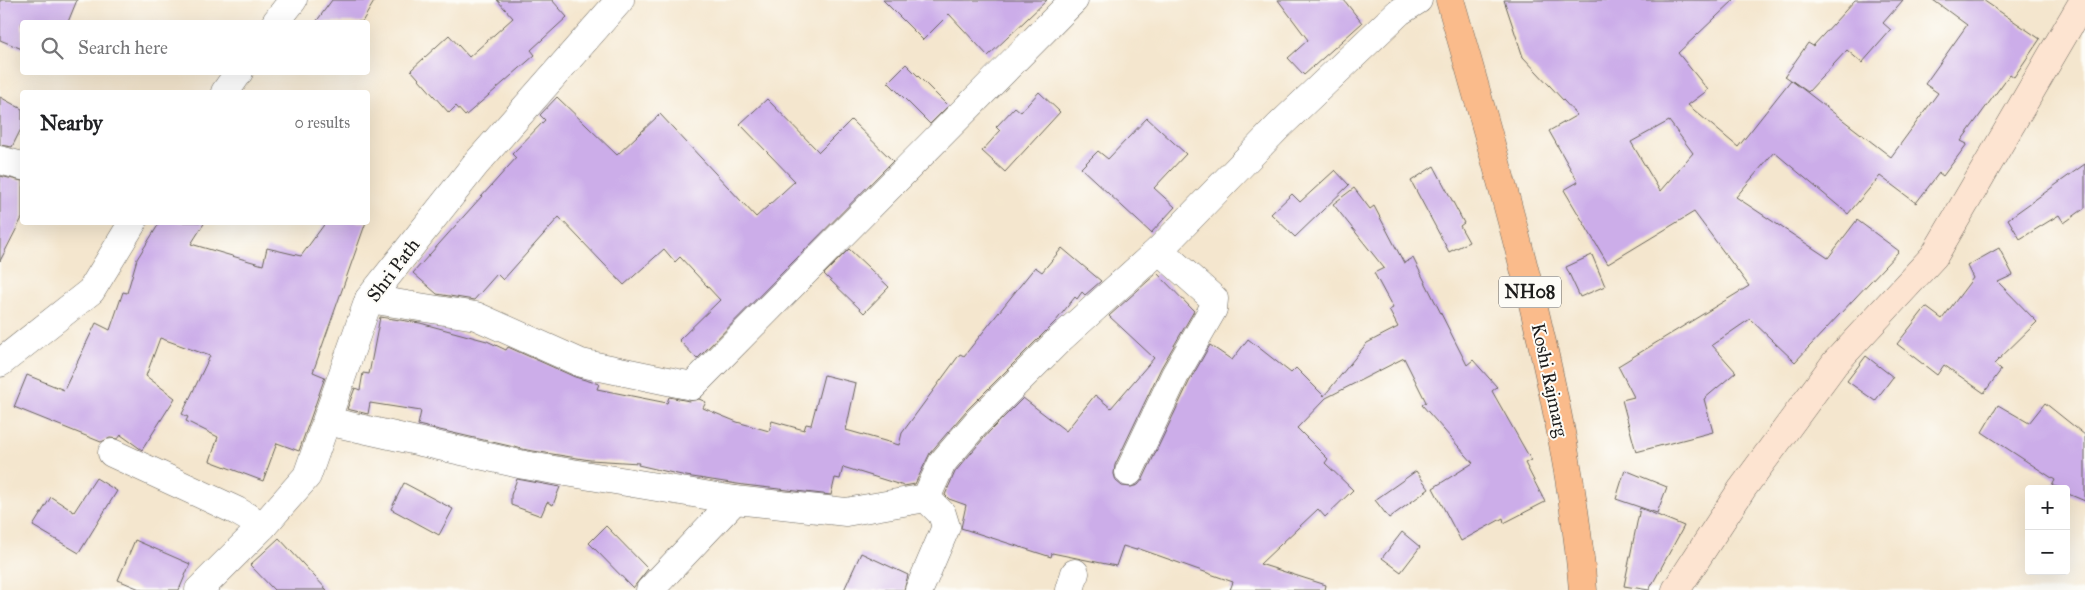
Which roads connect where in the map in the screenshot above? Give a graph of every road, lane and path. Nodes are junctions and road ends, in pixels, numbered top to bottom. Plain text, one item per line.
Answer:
1 (293, 0) edge
2 (620, 0) edge
3 (1074, 0) edge
4 (1418, 0) edge
5 (1450, 0) edge
6 (2084, 0) edge
7 (278, 20) edge
8 (238, 75) edge
9 (226, 90) edge
10 (0, 160) edge
11 (20, 165) edge
12 (131, 225) edge
13 (1159, 250) junction
14 (369, 298) junction
15 (0, 363) edge
16 (327, 421) junction
17 (112, 453) dead end
18 (1129, 472) dead end
19 (926, 498) junction
20 (734, 500) junction
21 (263, 526) junction
22 (200, 590) edge
23 (650, 590) edge
24 (919, 590) edge
25 (1582, 590) edge
26 (1676, 590) edge

1 - 7 street
2 - 14 street, Shri Path
3 - 14 street
4 - 13 street
5 - 25 main road, Koshi Rajmarg / NH08
6 - 26 street
8 - 9 street
10 - 11 street
12 - 15 street
13 - 18 street
13 - 19 street
14 - 16 street, Shri Path
16 - 20 street
16 - 21 street, Shri Path
17 - 21 street
19 - 20 street
19 - 24 street
20 - 23 street
21 - 22 street, Shri Path

